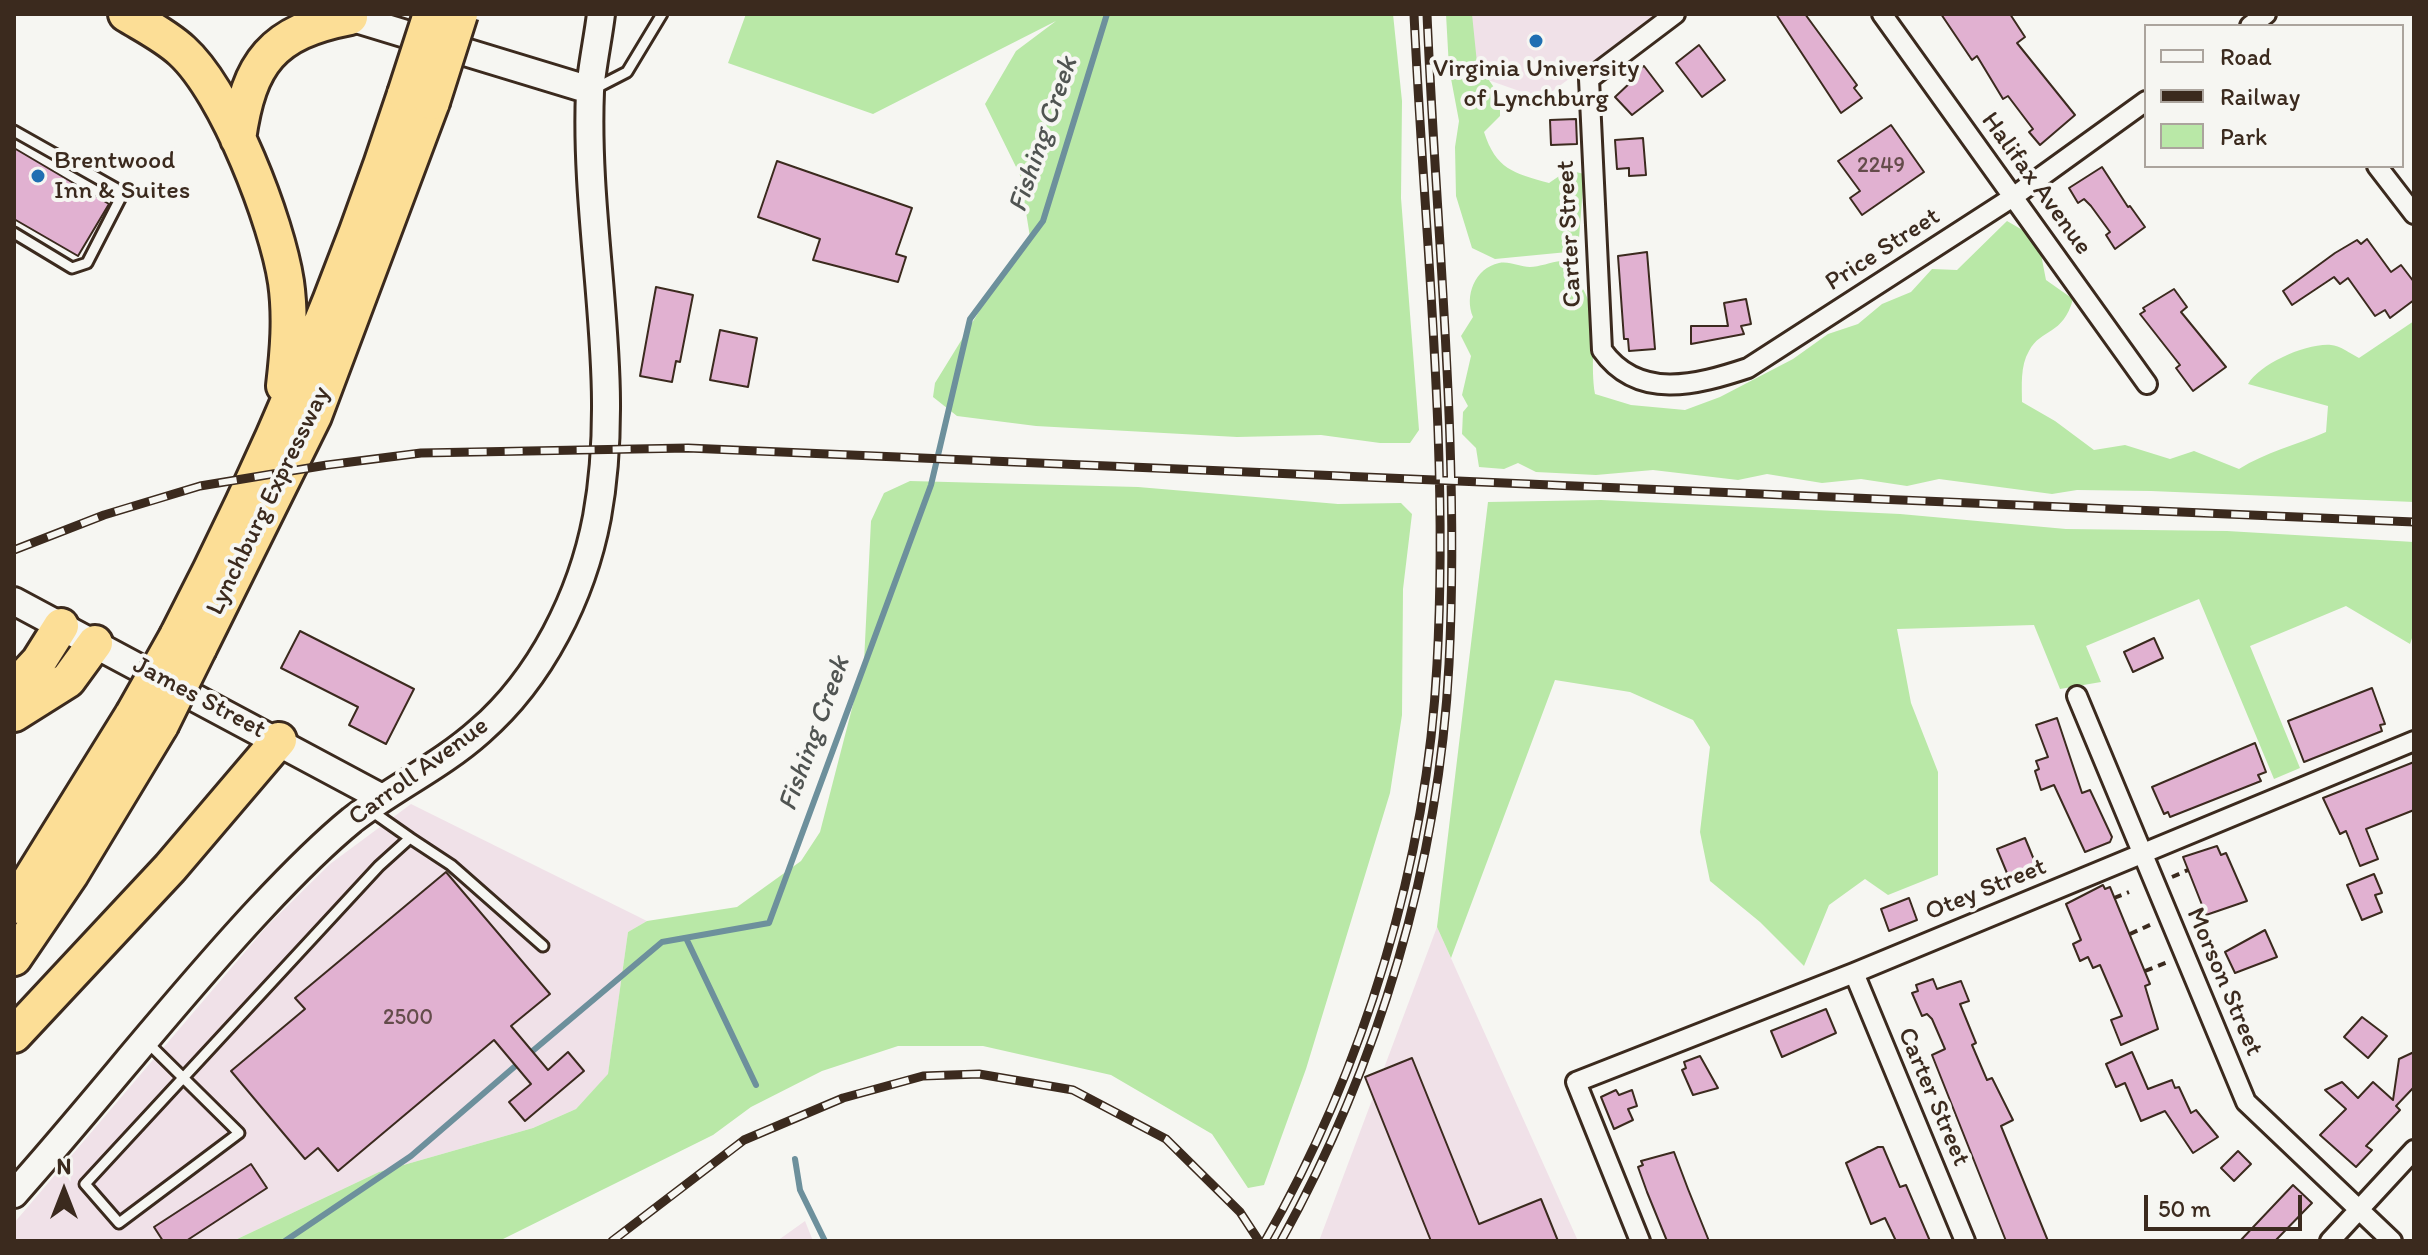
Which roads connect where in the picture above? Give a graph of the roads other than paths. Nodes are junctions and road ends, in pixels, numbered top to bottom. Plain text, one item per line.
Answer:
1 (126, 14) edge
2 (431, 14) edge
3 (460, 14) edge
4 (601, 14) edge
5 (662, 14) edge
6 (1675, 14) edge
7 (1882, 14) edge
8 (345, 16) edge
9 (590, 90) junction
10 (418, 98) junction
11 (2144, 102) edge
12 (14, 131) edge
13 (238, 139) junction
14 (2379, 168) edge
15 (2013, 197) junction
16 (2414, 214) edge
17 (14, 233) edge
18 (1627, 377) joint
19 (2147, 384) dead end
20 (279, 430) junction
21 (14, 601) edge
22 (61, 626) junction
23 (188, 642) junction
24 (95, 643) junction
25 (14, 688) edge
26 (2077, 696) dead end
27 (14, 714) edge
28 (147, 719) junction
29 (279, 740) junction
30 (2414, 741) edge
31 (375, 804) junction
32 (410, 838) junction
33 (2143, 854) junction
34 (14, 906) edge
35 (543, 946) dead end
36 (14, 958) edge
37 (1854, 973) junction
38 (14, 1035) edge
39 (146, 1041) junction
40 (183, 1077) junction
41 (2414, 1150) edge
42 (14, 1194) edge
43 (2358, 1210) junction
44 (1640, 1241) edge
45 (1965, 1241) edge
46 (2330, 1241) edge
47 (2392, 1241) edge

1 - 13 highway
2 - 10 highway, Lynchburg Expressway, bridge
3 - 10 highway, Lynchburg Expressway, bridge
4 - 9 street, Carroll Avenue
5 - 9 lane
6 - 18 street, Carter Street
7 - 15 street, Halifax Avenue
8 - 9 street
8 - 13 highway
9 - 31 street, Carroll Avenue
10 - 20 highway, Lynchburg Expressway
10 - 23 highway, Lynchburg Expressway
11 - 15 street, Price Street
12 - 17 lane
13 - 20 highway
14 - 16 street
15 - 18 street, Price Street
15 - 19 street, Halifax Avenue
20 - 23 highway, Lynchburg Expressway
21 - 22 street, James Street
22 - 24 street, James Street
22 - 25 highway
23 - 28 highway, Lynchburg Expressway, bridge
24 - 27 highway
24 - 29 street, James Street
26 - 33 street, Morson Street
28 - 34 highway, Lynchburg Expressway
28 - 36 highway, Lynchburg Expressway
29 - 31 street, James Street
29 - 38 highway
30 - 33 street, Otey Street
31 - 32 lane
31 - 39 street, Carroll Avenue
32 - 35 lane
32 - 40 lane
33 - 37 street, Otey Street
33 - 43 street, Morson Street
37 - 44 street, Otey Street
37 - 45 street, Carter Street
39 - 40 lane
39 - 42 street, Carroll Avenue
40 - 40 lane
41 - 43 street
43 - 46 street
43 - 47 street, Morson Street

